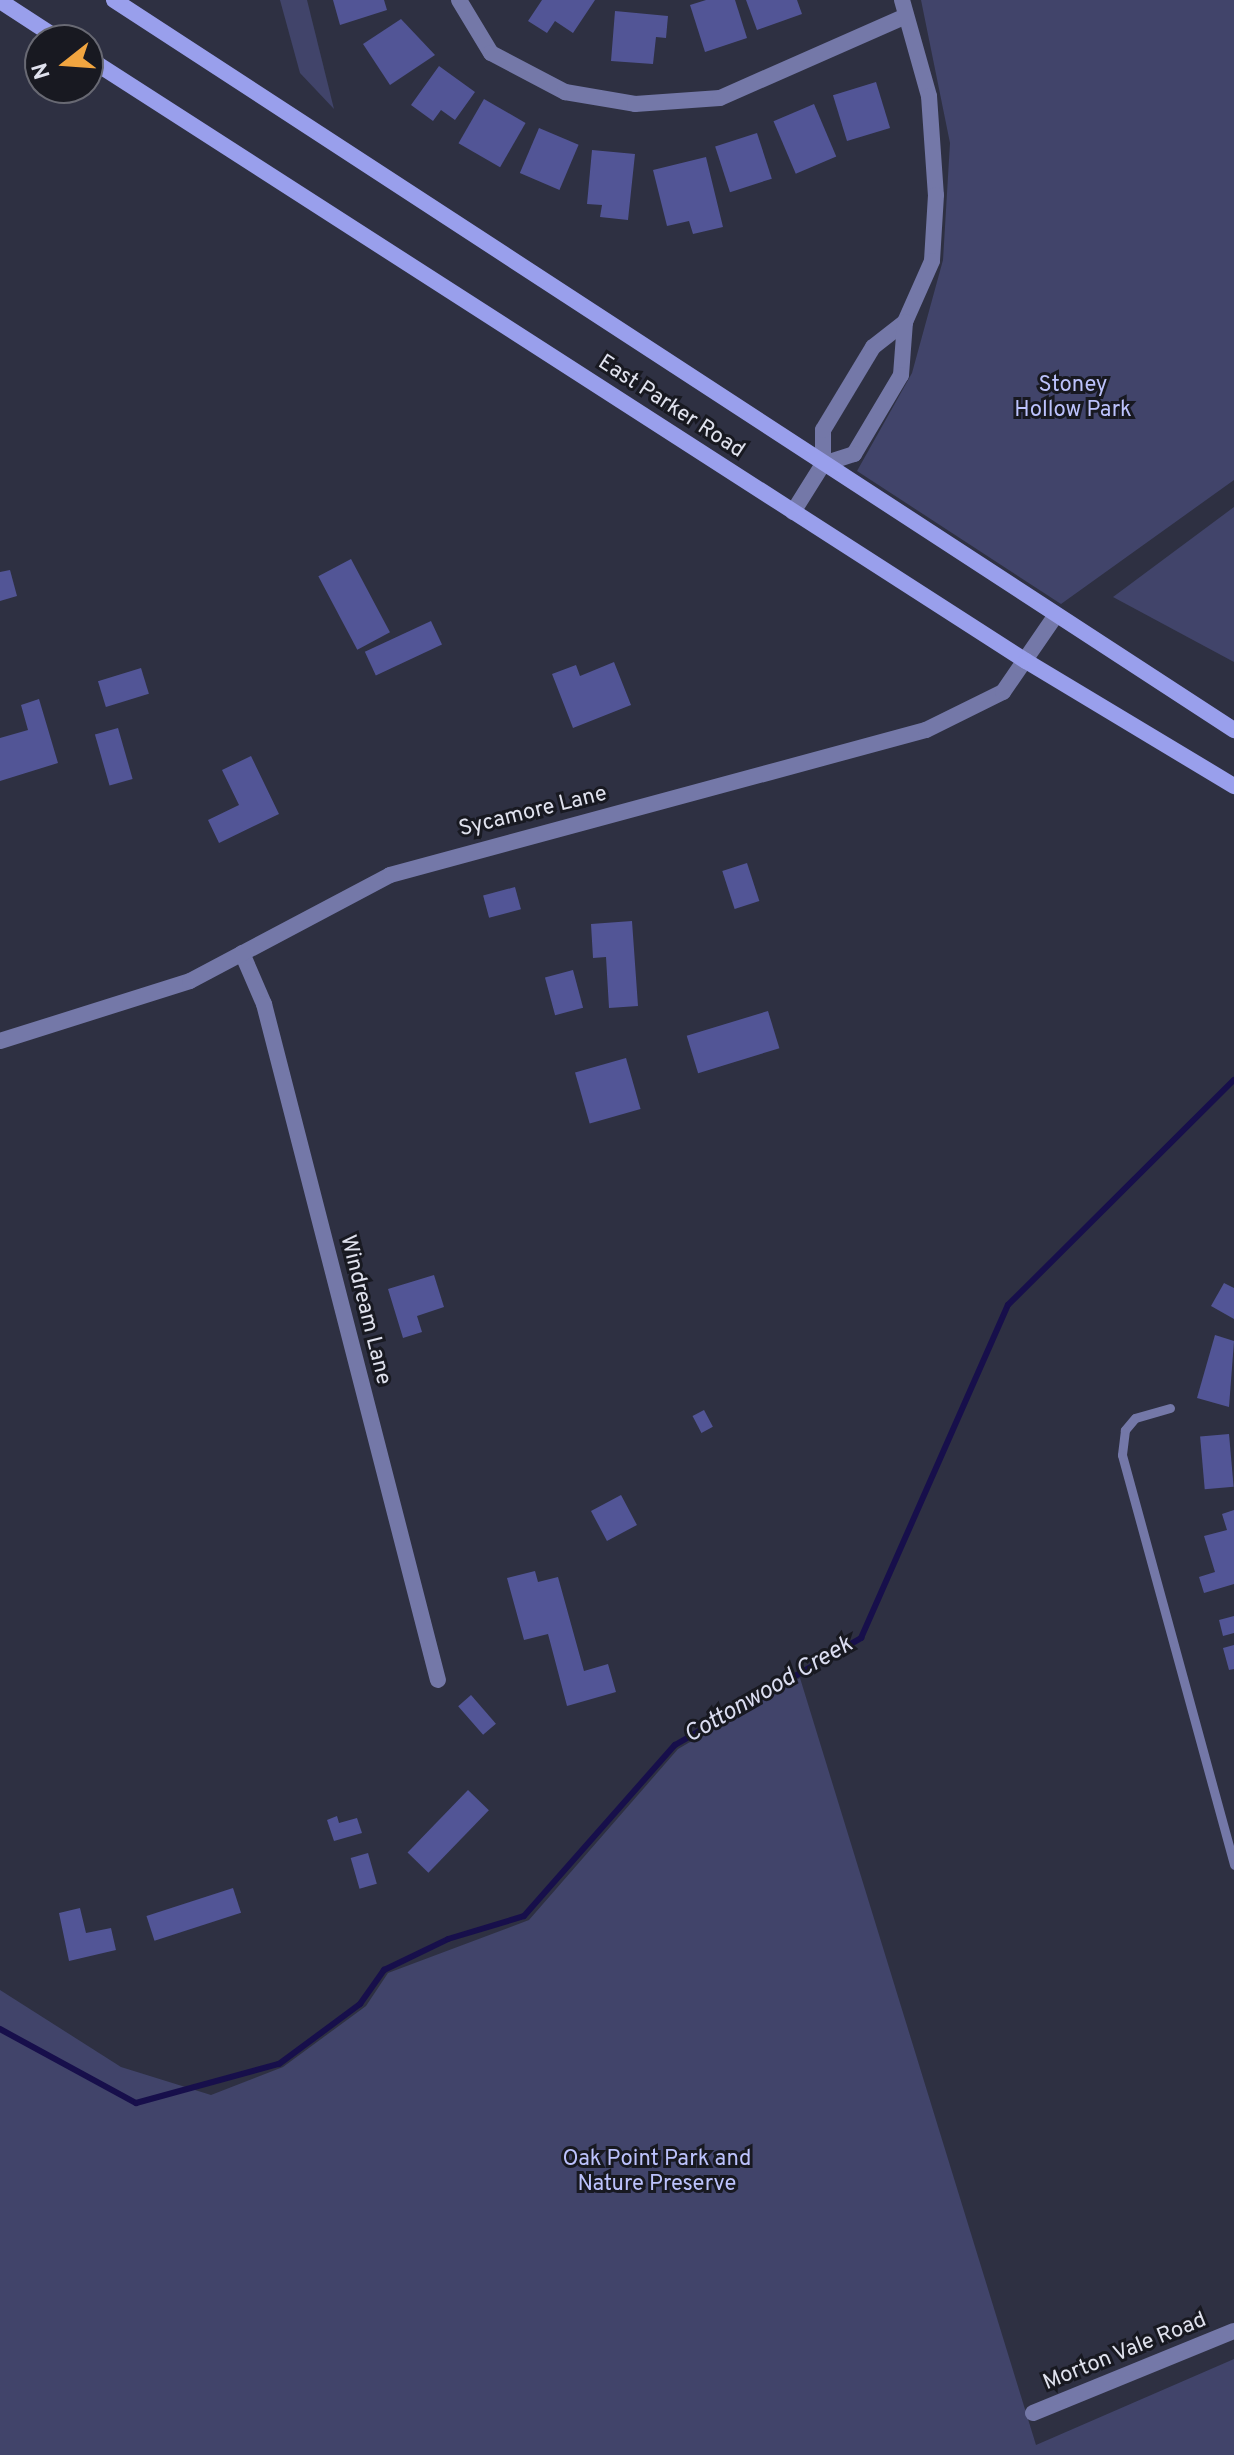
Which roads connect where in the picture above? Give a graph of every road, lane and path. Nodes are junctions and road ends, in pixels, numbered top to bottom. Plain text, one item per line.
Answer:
1 (114, 0) edge
2 (459, 0) edge
3 (0, 1) edge
4 (904, 8) edge
5 (35, 24) edge
6 (104, 68) edge
7 (905, 322) junction
8 (823, 464) junction
9 (793, 512) junction
10 (1056, 615) junction
11 (1026, 661) junction
12 (1234, 730) edge
13 (1234, 786) edge
14 (242, 953) junction
15 (0, 1041) edge
16 (1170, 1408) dead end
17 (438, 1680) dead end
18 (1234, 1865) edge
19 (1234, 2331) edge
20 (1033, 2413) dead end

1 - 8 main road, East Parker Road
2 - 4 street
3 - 5 main road
4 - 7 street
6 - 9 main road, East Parker Road
7 - 8 street
7 - 8 street
8 - 9 street
8 - 10 main road, East Parker Road
9 - 11 main road, East Parker Road
10 - 11 street, Sycamore Lane
10 - 12 main road, East Parker Road
11 - 13 main road, East Parker Road
11 - 14 street, Sycamore Lane
14 - 15 street, Sycamore Lane
14 - 17 street, Windream Lane
16 - 18 lane
19 - 20 street, Morton Vale Road

